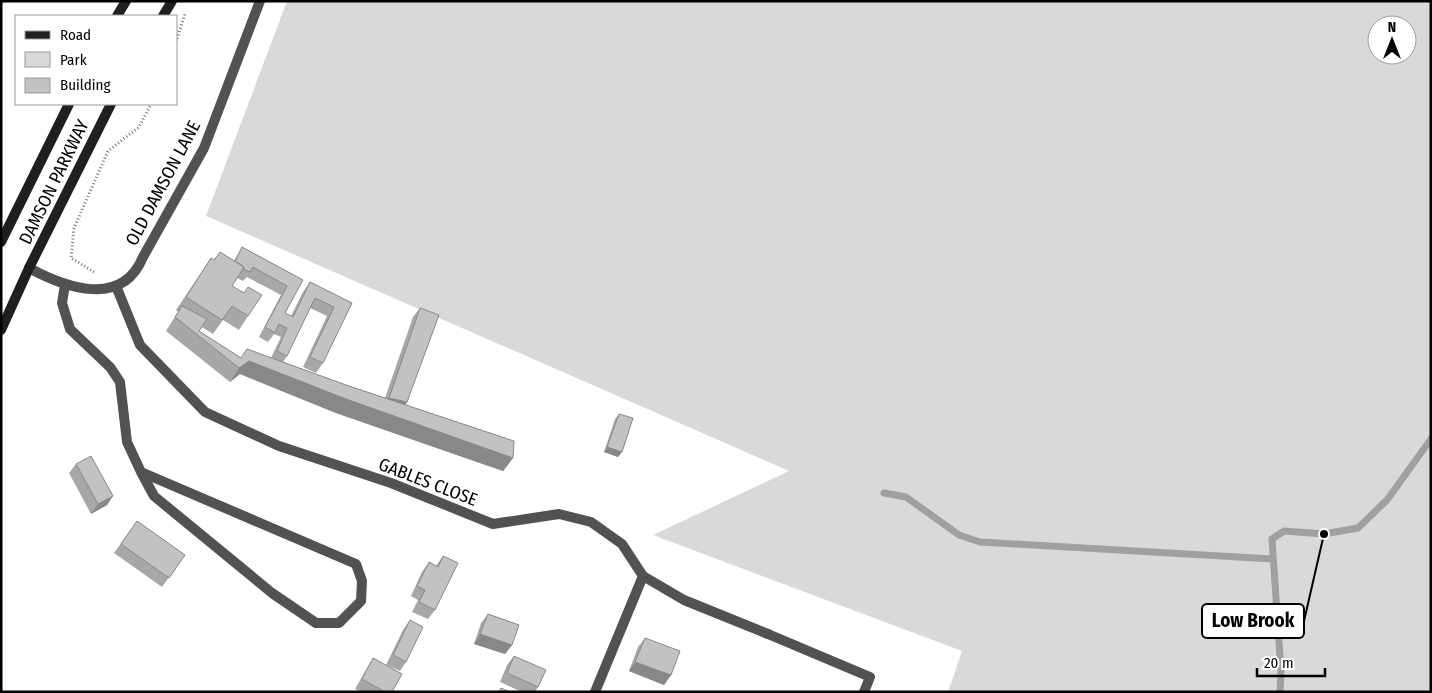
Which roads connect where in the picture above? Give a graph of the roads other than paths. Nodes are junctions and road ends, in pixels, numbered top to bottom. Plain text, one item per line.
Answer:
1 (126, 1) edge
2 (172, 1) edge
3 (260, 1) edge
4 (119, 15) edge
5 (164, 15) edge
6 (69, 105) edge
7 (110, 105) edge
8 (1, 242) edge
9 (29, 268) junction
10 (65, 285) junction
11 (116, 286) junction
12 (1, 330) edge
13 (141, 472) junction
14 (643, 576) junction
15 (594, 692) edge
16 (864, 692) edge

1 - 4 street
2 - 5 street
3 - 11 street, OLD DAMSON LANE
6 - 8 street, DAMSON PARKWAY
7 - 9 street, DAMSON PARKWAY
9 - 10 street, OLD DAMSON LANE
9 - 12 street, DAMSON PARKWAY
10 - 11 street, OLD DAMSON LANE
10 - 13 street
11 - 14 street, GABLES CLOSE
13 - 13 street
14 - 15 street
14 - 16 street, GABLES CLOSE

